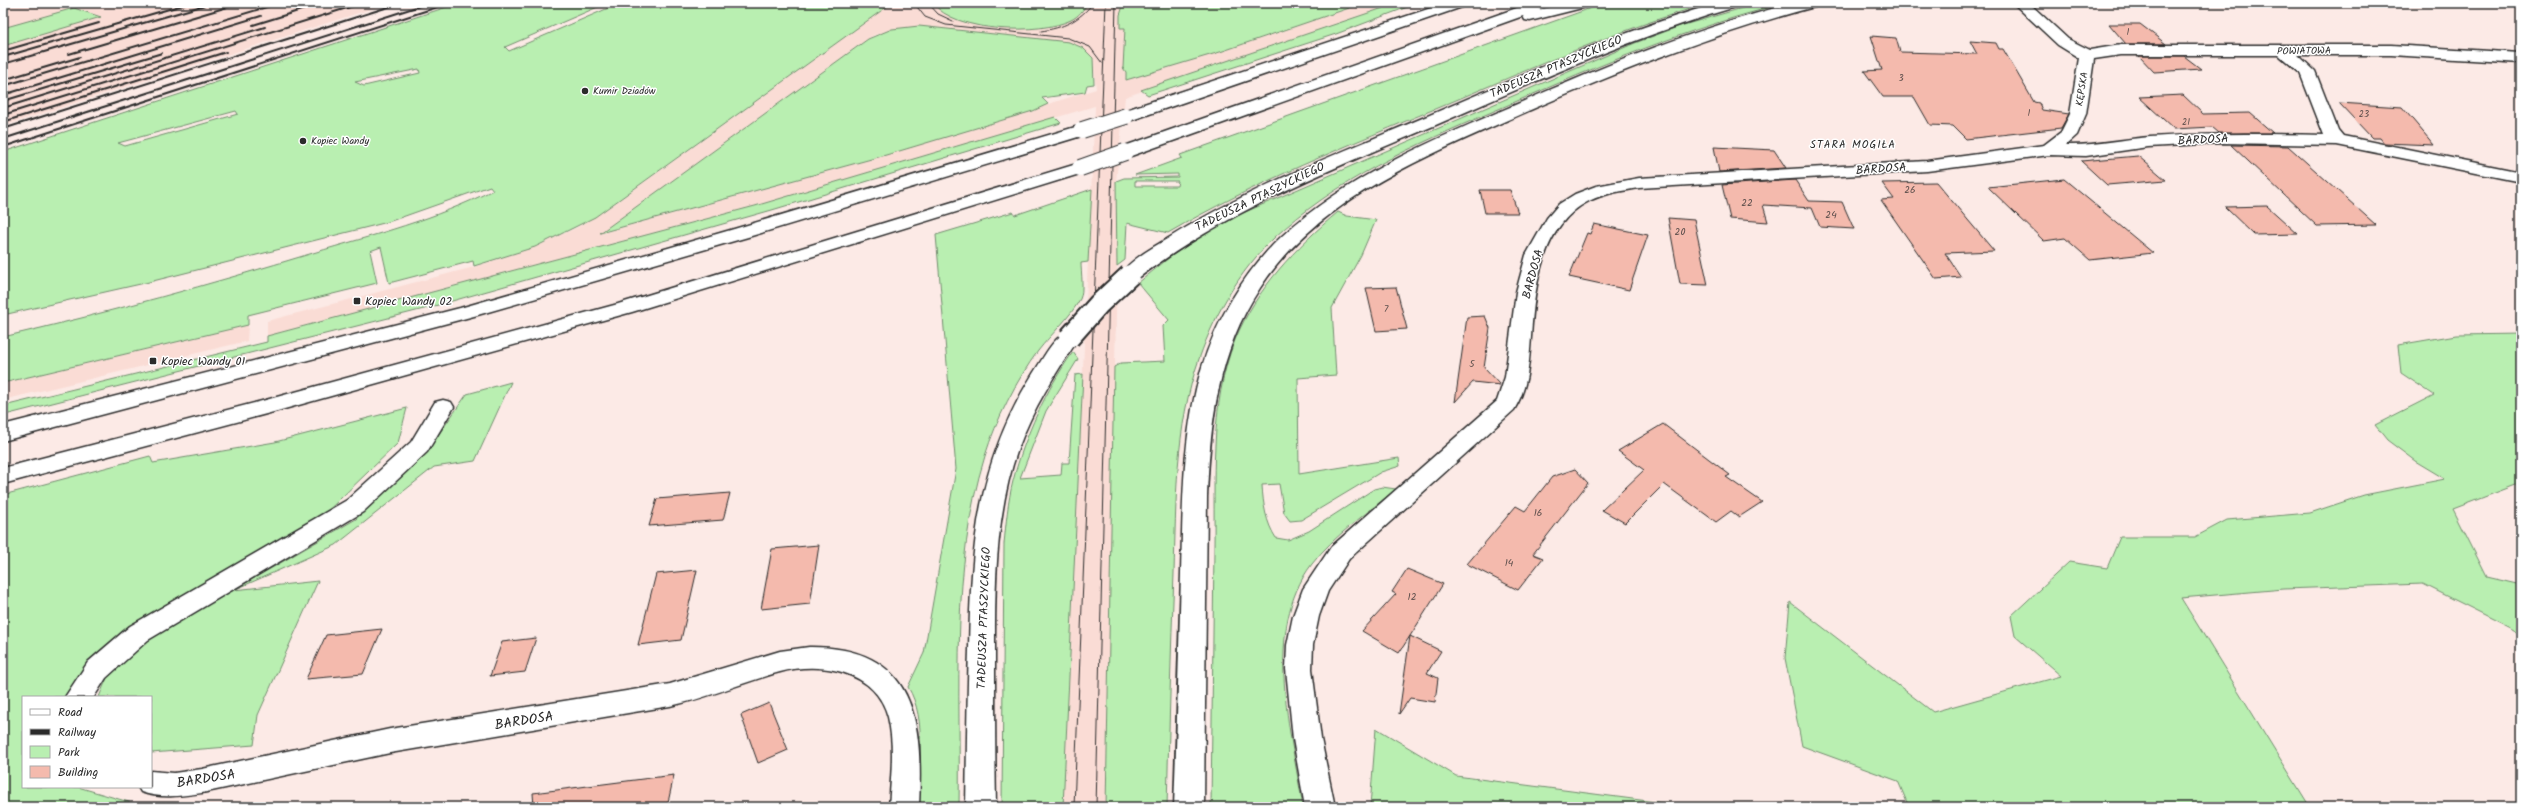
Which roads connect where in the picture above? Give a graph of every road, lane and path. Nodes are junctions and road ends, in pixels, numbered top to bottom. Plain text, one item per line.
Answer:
1 (1442, 3) edge
2 (1460, 3) edge
3 (1545, 3) edge
4 (1585, 3) edge
5 (1734, 3) edge
6 (1813, 3) edge
7 (2020, 3) edge
8 (1371, 33) junction
9 (1451, 38) junction
10 (2284, 51) junction
11 (2088, 56) junction
12 (2521, 58) edge
13 (2337, 140) junction
14 (2048, 150) junction
15 (2521, 177) edge
16 (443, 407) dead end
17 (3, 433) edge
18 (3, 476) edge
19 (80, 696) edge
20 (152, 783) edge
21 (904, 807) edge
22 (981, 807) edge
23 (1189, 807) edge
24 (1320, 807) edge

1 - 8 main road
2 - 8 main road
3 - 9 main road
4 - 9 main road
5 - 22 main road, TADEUSZA PTASZYCKIEGO, bridge
6 - 23 main road, TADEUSZA PTASZYCKIEGO
7 - 11 main road, KĘPSKA
8 - 17 main road, bridge
9 - 18 main road, bridge
10 - 11 main road, POWIATOWA
10 - 12 main road, POWIATOWA
10 - 13 main road
11 - 14 main road, KĘPSKA
13 - 14 main road, BARDOSA
13 - 15 main road, BARDOSA
14 - 24 main road, BARDOSA
16 - 19 main road
20 - 21 main road, BARDOSA

